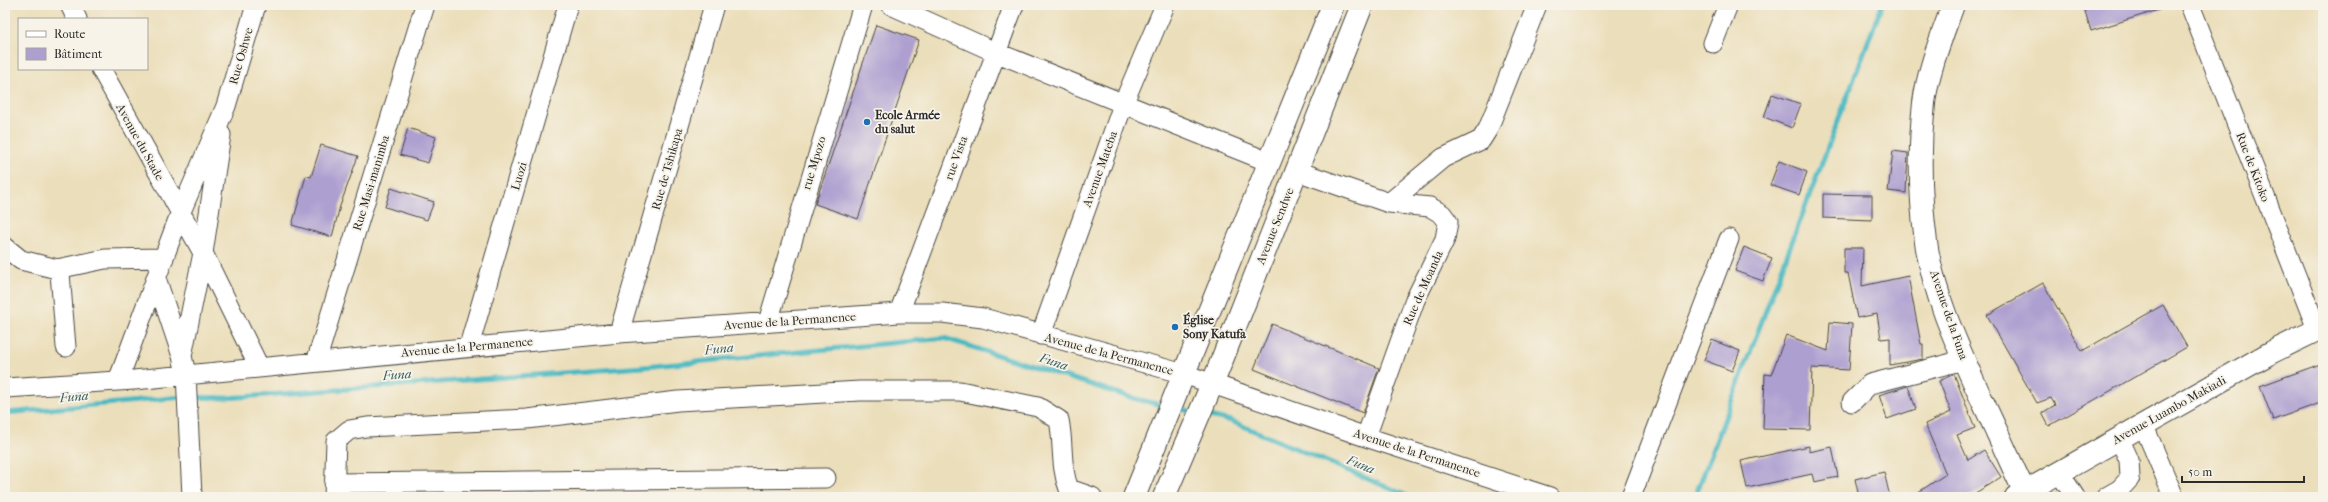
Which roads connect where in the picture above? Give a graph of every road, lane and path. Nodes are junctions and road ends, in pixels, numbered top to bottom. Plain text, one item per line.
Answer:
1 (70, 5) edge
2 (256, 5) edge
3 (425, 5) edge
4 (568, 5) edge
5 (714, 5) edge
6 (862, 5) edge
7 (891, 5) edge
8 (1014, 5) edge
9 (1165, 5) edge
10 (1333, 5) edge
11 (1362, 5) edge
12 (1537, 5) edge
13 (1728, 5) edge
14 (1953, 5) edge
15 (2190, 5) edge
16 (76, 18) edge
17 (1713, 43) dead end
18 (995, 52) junction
19 (102, 70) edge
20 (1124, 102) junction
21 (226, 106) junction
22 (1269, 162) junction
23 (1297, 171) junction
24 (1388, 203) junction
25 (180, 214) junction
26 (1729, 239) dead end
27 (5, 247) edge
28 (203, 253) junction
29 (164, 258) junction
30 (57, 269) junction
31 (156, 278) junction
32 (899, 312) junction
33 (768, 322) junction
34 (2320, 328) edge
35 (619, 333) junction
36 (1041, 335) junction
37 (469, 346) junction
38 (66, 347) dead end
39 (1964, 360) junction
40 (316, 362) junction
41 (259, 367) junction
42 (185, 374) junction
43 (118, 381) junction
44 (1180, 382) junction
45 (1211, 383) junction
46 (5, 388) edge
47 (1852, 402) dead end
48 (2143, 424) junction
49 (1366, 437) junction
50 (2119, 438) junction
51 (2059, 472) junction
52 (826, 478) dead end
53 (334, 490) edge
54 (2022, 495) edge
55 (192, 497) edge
56 (1092, 497) edge
57 (1134, 497) edge
58 (1164, 497) edge
59 (1550, 497) edge
60 (1631, 497) edge
61 (2075, 497) edge
62 (2106, 497) edge
63 (2174, 497) edge

1 - 16 street
2 - 21 street, Rue Oshwe
3 - 40 street, Rue Masi-manimba
4 - 37 street, Luozi
5 - 35 street, Rue de Tshikapa
6 - 33 street, rue Mpozo
7 - 18 street
8 - 18 street, rue Vista
9 - 20 street, Avenue Mateba
10 - 22 main road
11 - 23 main road, Avenue Sendwe
12 - 24 street
13 - 17 street
14 - 39 main road, Avenue de la Funa
15 - 34 street, Rue de Kitoko
18 - 20 street
18 - 32 street, rue Vista
19 - 25 street, Avenue du Stade
20 - 22 street
20 - 36 street, Avenue Mateba
21 - 25 street
21 - 28 street
22 - 44 main road
23 - 24 street, Rue de Moanda
23 - 45 main road, Avenue Sendwe
24 - 49 street, Rue de Moanda
25 - 28 street, Avenue du Stade
25 - 29 street
26 - 60 street
27 - 30 street
28 - 41 street, Avenue du Stade
28 - 42 street
29 - 30 street
29 - 31 street
30 - 38 street
31 - 42 street
31 - 43 street
32 - 33 street, Avenue de la Permanence
32 - 36 street, Avenue de la Permanence
33 - 35 street, Avenue de la Permanence
34 - 48 main road, Avenue Luambo Makiadi
35 - 37 street, Avenue de la Permanence
36 - 44 street, Avenue de la Permanence
37 - 40 street, Avenue de la Permanence
39 - 47 street
39 - 54 main road, Avenue de la Funa
40 - 41 street, Avenue de la Permanence
41 - 42 street, Avenue de la Permanence
42 - 43 street, Avenue de la Permanence
42 - 55 street
43 - 46 street, Avenue de la Permanence
44 - 45 street, Avenue de la Permanence
44 - 57 main road
45 - 49 street, Avenue de la Permanence
45 - 58 main road, Avenue Sendwe
48 - 50 main road, Avenue Luambo Makiadi
48 - 63 street
49 - 59 street, Avenue de la Permanence
50 - 51 main road, Avenue Luambo Makiadi
50 - 62 street
51 - 54 main road, Avenue Luambo Makiadi
51 - 61 street
52 - 53 street
53 - 56 street

